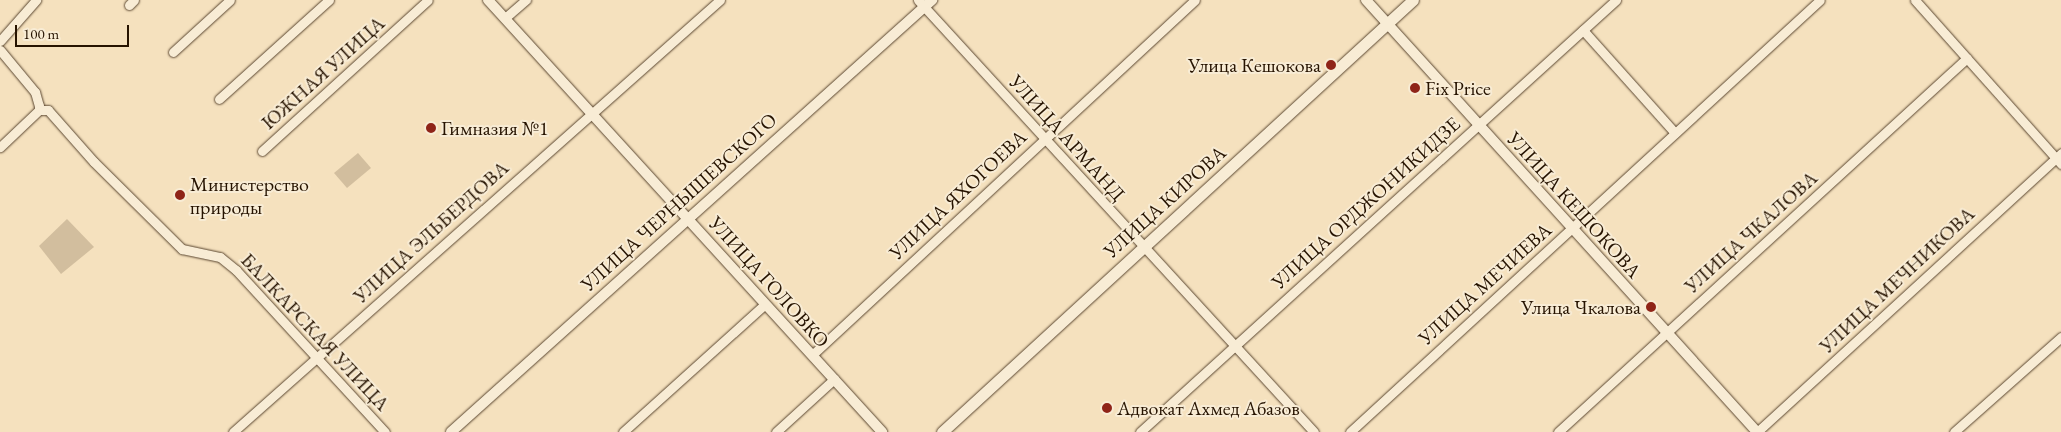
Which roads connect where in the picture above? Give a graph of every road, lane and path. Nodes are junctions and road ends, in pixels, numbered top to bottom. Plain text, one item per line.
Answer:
1 (36, 0) edge
2 (230, 0) edge
3 (329, 0) edge
4 (428, 0) edge
5 (488, 0) edge
6 (526, 0) edge
7 (720, 0) edge
8 (1195, 0) edge
9 (1366, 0) edge
10 (1413, 0) edge
11 (1616, 0) edge
12 (1820, 0) edge
13 (1915, 0) edge
14 (925, 2) edge
15 (505, 18) junction
16 (1388, 23) junction
17 (1583, 30) junction
18 (0, 41) edge
19 (0, 50) edge
20 (173, 52) dead end
21 (1967, 58) junction
22 (219, 100) dead end
23 (39, 110) junction
24 (592, 114) junction
25 (1479, 125) junction
26 (1675, 133) junction
27 (1044, 139) junction
28 (0, 147) edge
29 (262, 151) dead end
30 (2059, 158) edge
31 (687, 218) junction
32 (1571, 229) junction
33 (1142, 247) junction
34 (765, 304) junction
35 (1668, 332) junction
36 (2061, 337) edge
37 (1234, 346) junction
38 (812, 355) junction
39 (317, 358) junction
40 (834, 380) junction
41 (233, 432) edge
42 (385, 432) edge
43 (452, 432) edge
44 (623, 432) edge
45 (776, 432) edge
46 (882, 432) edge
47 (942, 432) edge
48 (1140, 432) edge
49 (1314, 432) edge
50 (1350, 432) edge
51 (1558, 432) edge
52 (1757, 432) edge
53 (1954, 432) edge

1 - 18 street
2 - 20 street
3 - 22 street
4 - 29 street, ЮЖНАЯ УЛИЦА
5 - 15 street, УЛИЦА ГОЛОВКО
6 - 15 street
7 - 24 street, УЛИЦА ЭЛЬБЕРДОВА
8 - 27 street, УЛИЦА ЯХОГОЕВА
9 - 16 street, УЛИЦА КЕШОКОВА
10 - 16 main road, УЛИЦА КИРОВА
11 - 17 street, УЛИЦА ОРДЖОНИКИДЗЕ
12 - 26 street, УЛИЦА МЕЧИЕВА
13 - 21 street
14 - 27 street, УЛИЦА АРМАНД
14 - 31 street, УЛИЦА ЧЕРНЫШЕВСКОГО
15 - 24 street, УЛИЦА ГОЛОВКО
16 - 25 street, УЛИЦА КЕШОКОВА
16 - 33 main road, УЛИЦА КИРОВА
17 - 25 street, УЛИЦА ОРДЖОНИКИДЗЕ
17 - 26 street
19 - 23 street
21 - 30 street
21 - 35 street, УЛИЦА ЧКАЛОВА
23 - 28 street
23 - 39 street, БАЛКАРСКАЯ УЛИЦА
24 - 31 street, УЛИЦА ГОЛОВКО
24 - 39 street, УЛИЦА ЭЛЬБЕРДОВА
25 - 32 street, УЛИЦА КЕШОКОВА
25 - 37 street, УЛИЦА ОРДЖОНИКИДЗЕ
26 - 32 street, УЛИЦА МЕЧИЕВА
27 - 33 street, УЛИЦА АРМАНД
27 - 38 street, УЛИЦА ЯХОГОЕВА
30 - 52 street, УЛИЦА МЕЧНИКОВА
31 - 34 street, УЛИЦА ГОЛОВКО
31 - 43 street, УЛИЦА ЧЕРНЫШЕВСКОГО
32 - 35 street, УЛИЦА КЕШОКОВА
32 - 50 street, УЛИЦА МЕЧИЕВА
33 - 37 street, УЛИЦА АРМАНД
33 - 47 main road, УЛИЦА КИРОВА
34 - 38 street, УЛИЦА ГОЛОВКО
34 - 44 street
35 - 51 street, УЛИЦА ЧКАЛОВА
35 - 52 street, УЛИЦА КЕШОКОВА
36 - 53 street
37 - 48 street, УЛИЦА ОРДЖОНИКИДЗЕ
37 - 49 street, УЛИЦА АРМАНД
38 - 40 street, УЛИЦА ГОЛОВКО
39 - 41 street, УЛИЦА ЭЛЬБЕРДОВА
39 - 42 street, БАЛКАРСКАЯ УЛИЦА
40 - 45 street
40 - 46 street, УЛИЦА ГОЛОВКО

